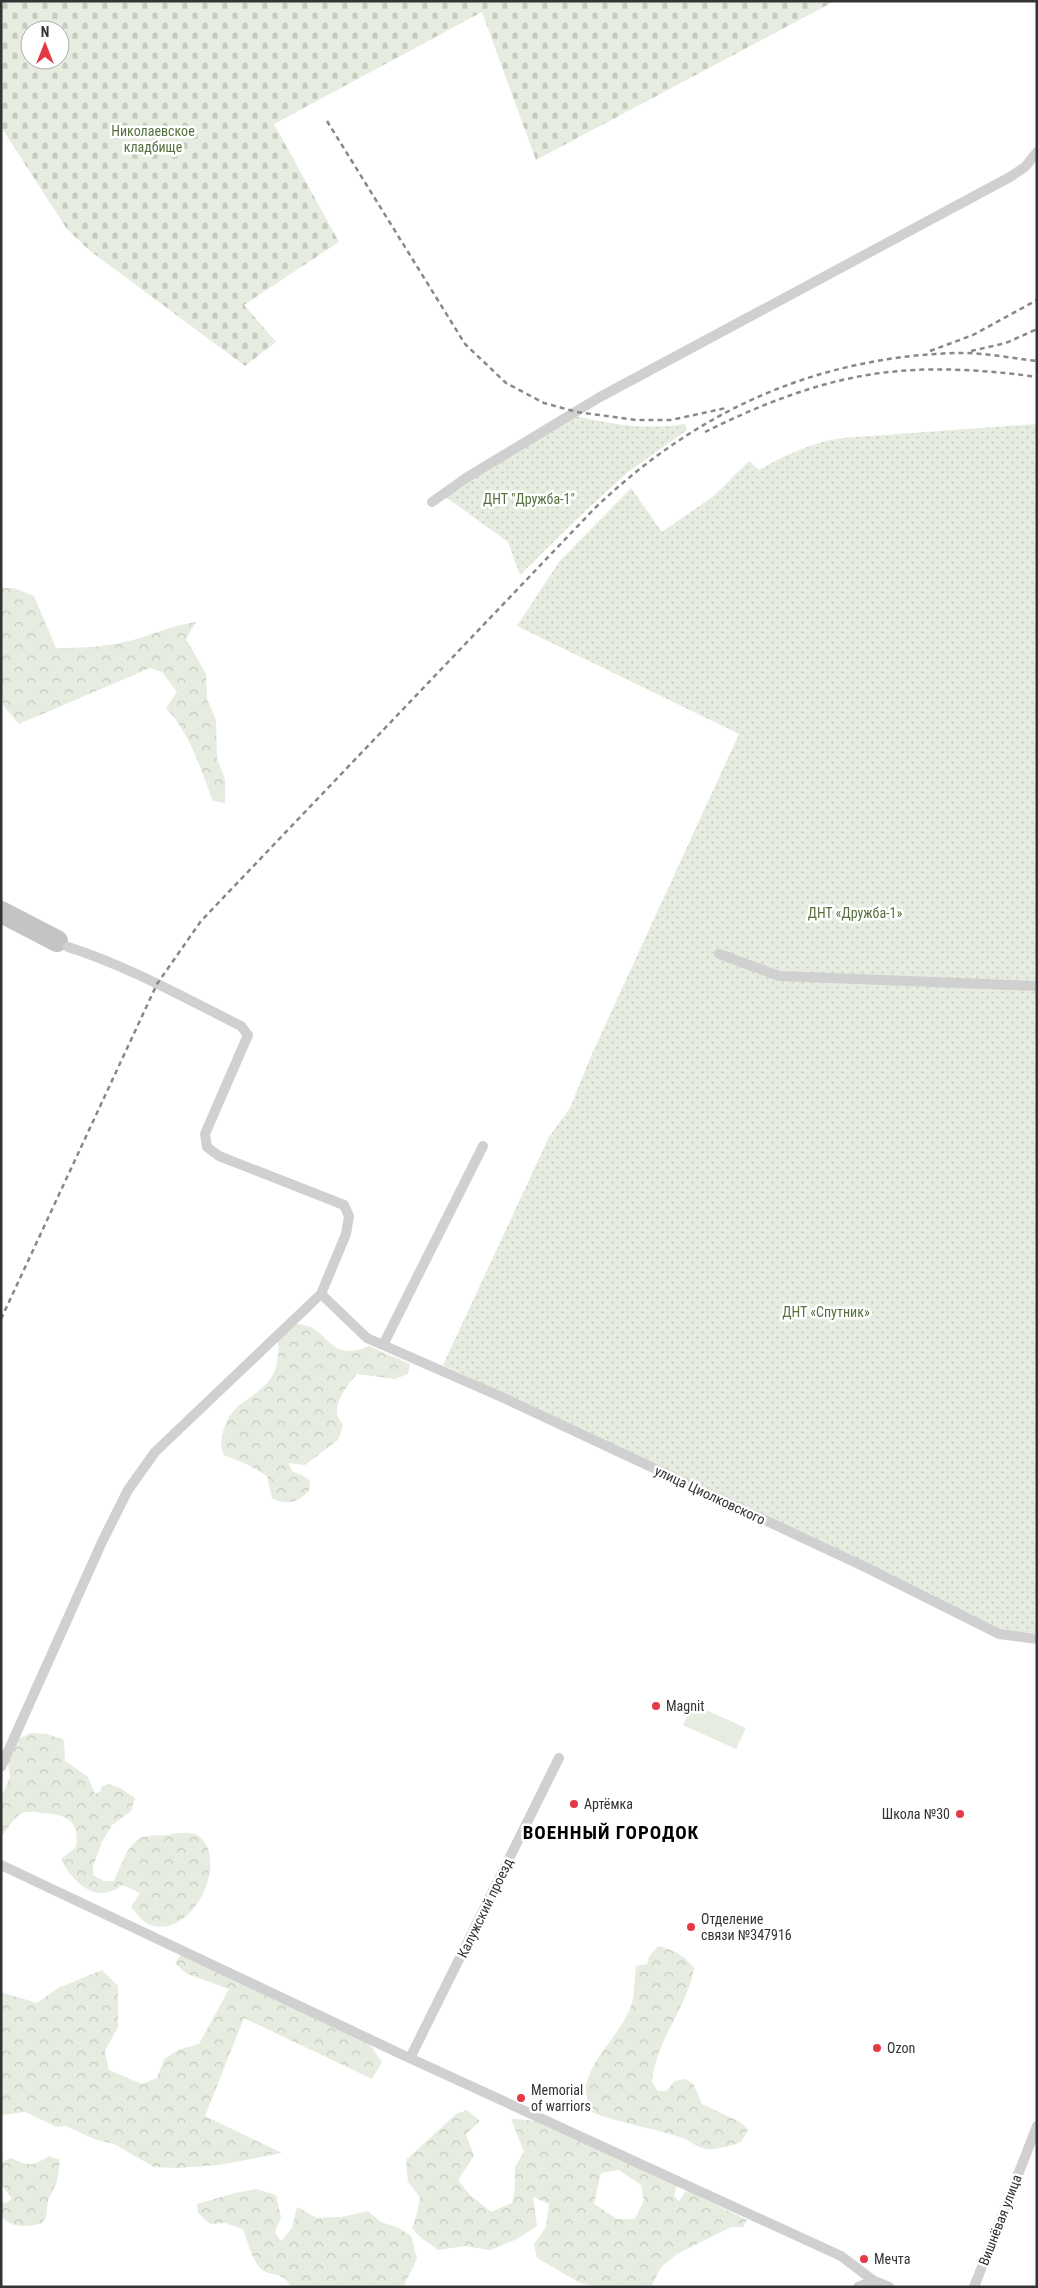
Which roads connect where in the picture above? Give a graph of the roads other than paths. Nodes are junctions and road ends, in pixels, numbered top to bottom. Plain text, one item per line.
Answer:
1 (1037, 152) edge
2 (432, 502) dead end
3 (68, 947) dead end
4 (719, 954) dead end
5 (1037, 986) edge
6 (483, 1146) dead end
7 (321, 1294) junction
8 (383, 1345) junction
9 (1037, 1640) edge
10 (559, 1758) dead end
11 (1, 1767) edge
12 (1, 1865) edge
13 (410, 2058) junction
14 (1037, 2126) edge
15 (874, 2281) junction
16 (858, 2287) edge
17 (889, 2287) edge
18 (974, 2287) edge

1 - 2 street
3 - 7 street
4 - 5 street
6 - 8 street
7 - 8 street, улица Циолковского
7 - 11 street
8 - 9 street, улица Циолковского
10 - 13 street, Калужский проезд
12 - 13 street
13 - 15 street
14 - 18 street, Вишнёвая улица
15 - 16 street
15 - 17 street

